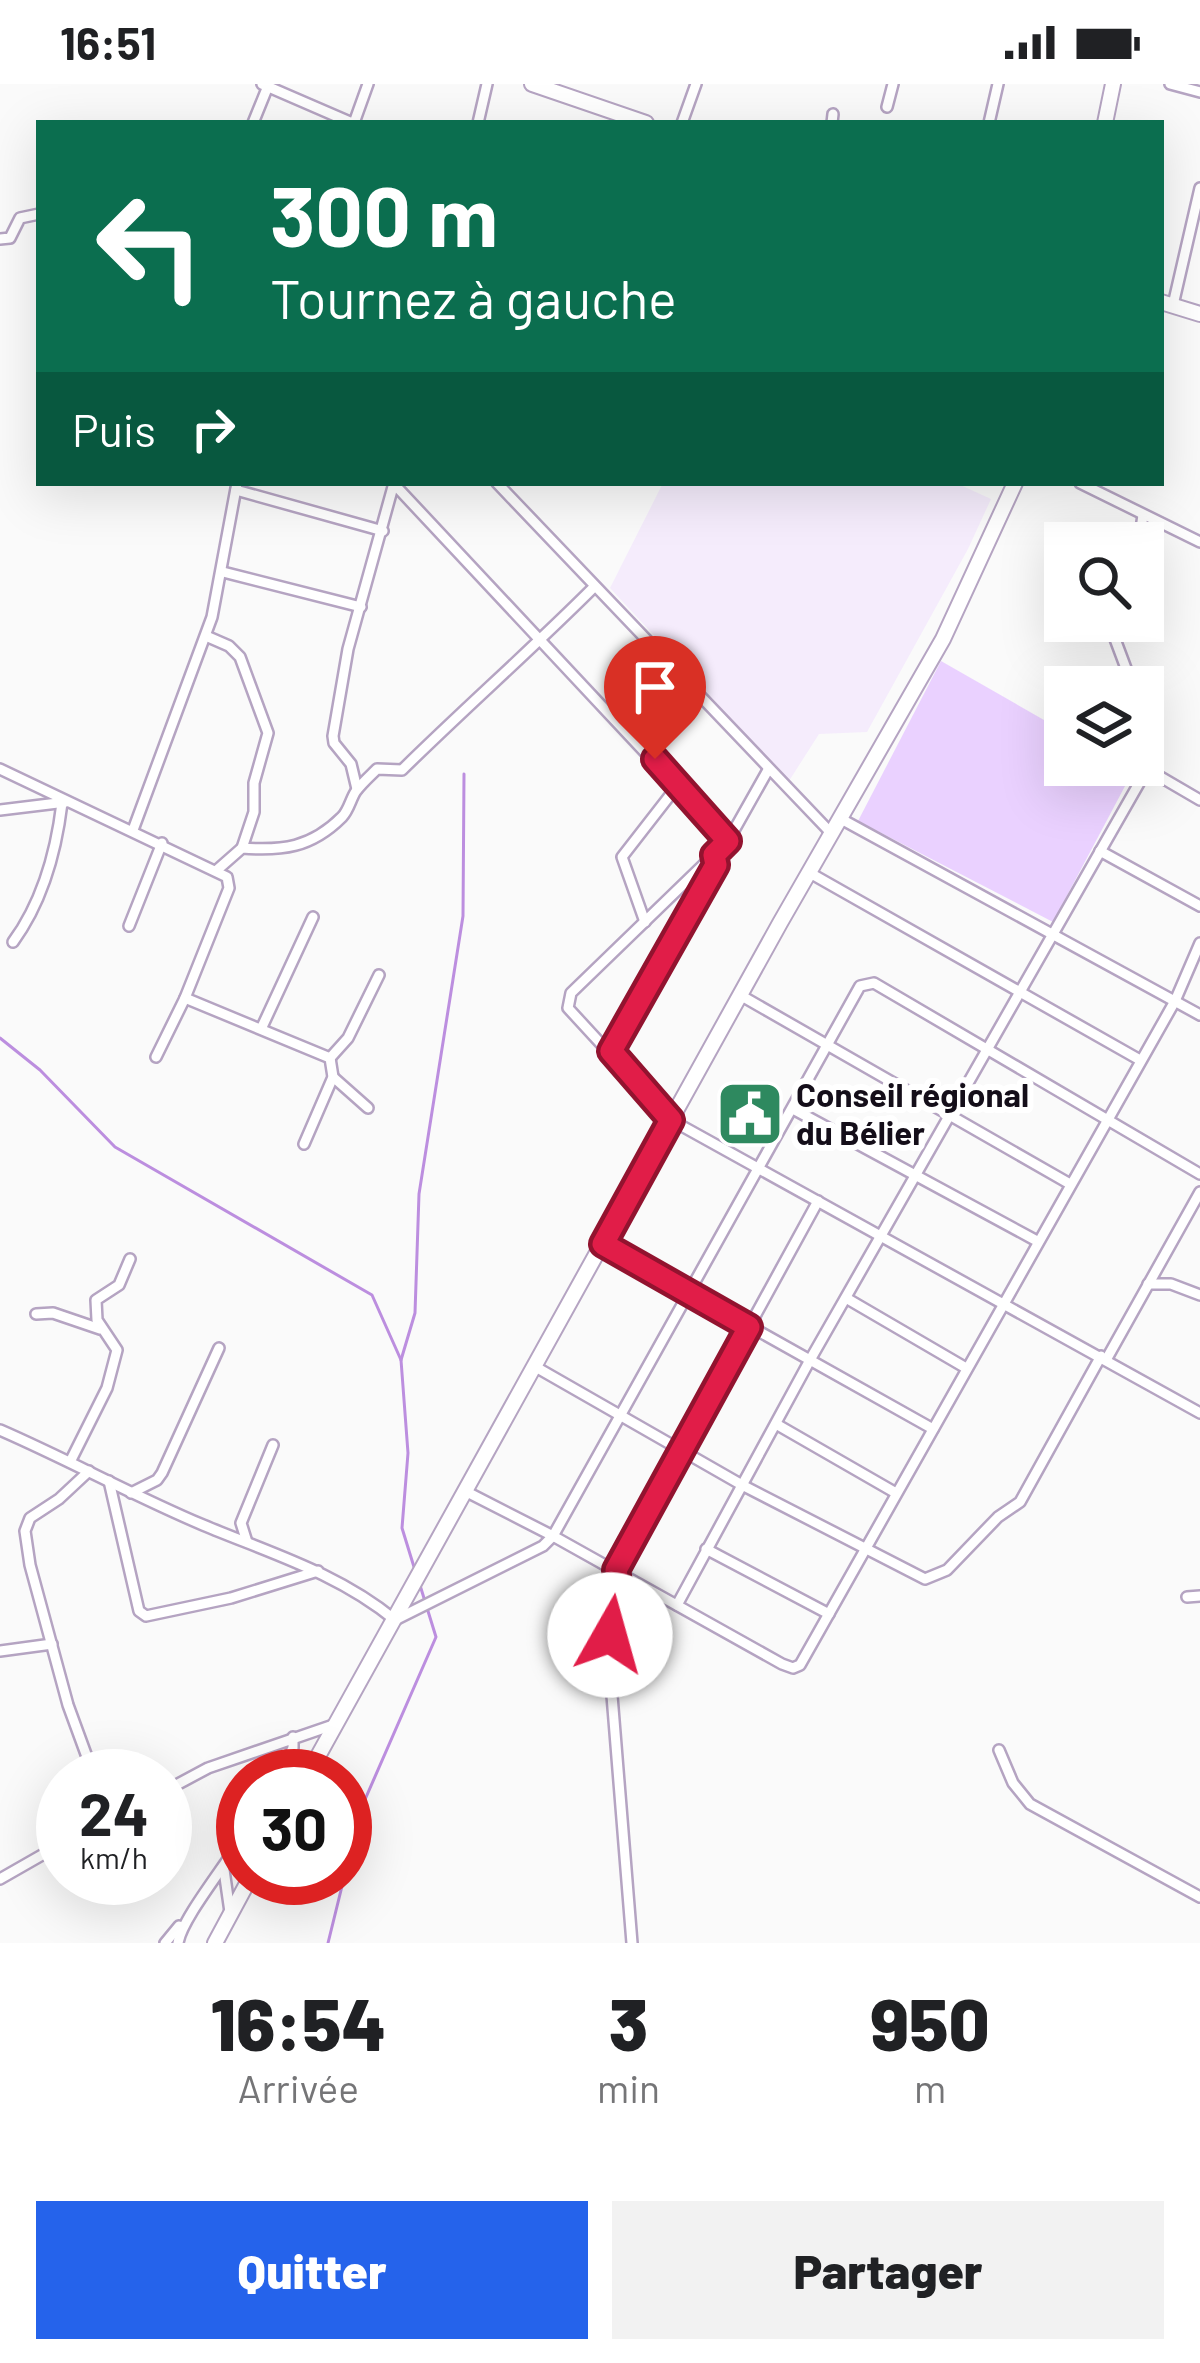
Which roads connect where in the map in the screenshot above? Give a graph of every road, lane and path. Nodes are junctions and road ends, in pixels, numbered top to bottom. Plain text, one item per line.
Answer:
1 (368, 84) edge
2 (487, 84) edge
3 (532, 84) edge
4 (695, 84) edge
5 (892, 84) edge
6 (998, 84) edge
7 (1114, 84) edge
8 (1170, 84) edge
9 (265, 85) edge
10 (1200, 92) edge
11 (886, 107) dead end
12 (254, 120) edge
13 (346, 120) edge
14 (354, 120) edge
15 (479, 120) edge
16 (637, 120) edge
17 (683, 120) edge
18 (990, 120) edge
19 (1106, 120) edge
20 (1200, 188) edge
21 (36, 215) edge
22 (0, 239) edge
23 (1165, 306) edge
24 (1200, 314) edge
25 (393, 486) edge
26 (396, 486) edge
27 (499, 486) edge
28 (1014, 486) edge
29 (1090, 486) edge
30 (236, 487) edge
31 (1143, 515) junction
32 (1142, 522) edge
33 (382, 531) junction
34 (1200, 542) edge
35 (223, 572) junction
36 (595, 587) junction
37 (361, 607) junction
38 (206, 636) junction
39 (540, 641) junction
40 (0, 770) edge
41 (768, 770) junction
42 (1164, 778) edge
43 (678, 785) junction
44 (1134, 786) edge
45 (357, 789) junction
46 (1198, 795) edge
47 (67, 802) junction
48 (0, 810) edge
49 (843, 820) junction
50 (133, 830) junction
51 (832, 834) junction
52 (728, 841) junction
53 (162, 843) junction
54 (242, 848) junction
55 (1100, 851) junction
56 (714, 855) junction
57 (218, 870) junction
58 (810, 873) junction
59 (1200, 906) edge
60 (314, 917) dead end
61 (645, 922) junction
62 (129, 926) dead end
63 (1049, 935) junction
64 (13, 942) dead end
65 (1200, 944) edge
66 (379, 975) dead end
67 (1018, 991) junction
68 (740, 995) junction
69 (185, 998) junction
70 (1175, 1001) junction
71 (1200, 1015) edge
72 (262, 1027) junction
73 (828, 1043) junction
74 (611, 1051) junction
75 (985, 1051) junction
76 (156, 1057) dead end
77 (330, 1058) junction
78 (1140, 1060) junction
79 (333, 1076) junction
80 (368, 1108) dead end
81 (793, 1108) junction
82 (950, 1114) junction
83 (1105, 1119) junction
84 (671, 1120) junction
85 (304, 1144) dead end
86 (760, 1169) junction
87 (1200, 1174) edge
88 (916, 1175) junction
89 (1070, 1184) junction
90 (1200, 1192) edge
91 (818, 1201) junction
92 (882, 1236) junction
93 (1037, 1241) junction
94 (603, 1244) junction
95 (130, 1259) dead end
96 (1148, 1284) junction
97 (691, 1294) junction
98 (1200, 1295) edge
99 (846, 1298) junction
100 (1003, 1303) junction
101 (36, 1314) dead end
102 (749, 1327) junction
103 (101, 1329) junction
104 (219, 1348) dead end
105 (1103, 1358) junction
106 (810, 1360) junction
107 (534, 1366) junction
108 (966, 1368) junction
109 (1200, 1413) edge
110 (620, 1416) junction
111 (776, 1424) junction
112 (933, 1429) junction
113 (0, 1430) edge
114 (273, 1445) dead end
115 (682, 1450) junction
116 (70, 1462) junction
117 (88, 1471) junction
118 (109, 1481) junction
119 (742, 1484) junction
120 (465, 1491) junction
121 (131, 1492) junction
122 (896, 1493) junction
123 (553, 1536) junction
124 (247, 1542) junction
125 (866, 1548) junction
126 (706, 1549) junction
127 (318, 1570) junction
128 (616, 1570) junction
129 (1200, 1596) edge
130 (1186, 1598) dead end
131 (677, 1605) junction
132 (829, 1614) junction
133 (395, 1619) junction
134 (52, 1644) junction
135 (0, 1651) edge
136 (336, 1724) junction
137 (292, 1737) junction
138 (84, 1749) edge
139 (292, 1749) edge
140 (322, 1749) edge
141 (999, 1750) dead end
142 (192, 1777) edge
143 (36, 1858) edge
144 (0, 1879) edge
145 (216, 1881) edge
146 (1200, 1898) edge
147 (229, 1905) edge
148 (236, 1905) edge
149 (231, 1915) junction
150 (184, 1923) junction
151 (632, 1938) edge
152 (165, 1943) edge
153 (178, 1943) edge
154 (215, 1943) edge
155 (618, 1943) edge

1 - 14 street
2 - 15 street
3 - 16 main road
4 - 17 street
5 - 11 street
6 - 18 street
7 - 19 main road
8 - 10 street
9 - 12 street
9 - 13 street
20 - 23 street
21 - 22 street
23 - 24 main road
25 - 33 street
26 - 39 street
27 - 36 street
28 - 49 main road
29 - 31 street
30 - 33 street
30 - 35 street
31 - 32 street
31 - 34 street
33 - 37 street
35 - 37 street
35 - 38 street
36 - 39 street
36 - 41 street
37 - 45 street
38 - 50 street
38 - 54 street
39 - 43 street
39 - 45 street
40 - 47 street
41 - 51 street
41 - 52 street
42 - 46 street
43 - 52 street
43 - 61 street
44 - 55 street
45 - 54 street
47 - 48 street
47 - 50 street
47 - 64 street
49 - 51 main road
49 - 63 street
50 - 53 street
51 - 58 main road
52 - 56 street
53 - 57 street
53 - 62 street
54 - 57 street
55 - 59 street
55 - 63 street
56 - 61 street
56 - 74 street
57 - 69 street
58 - 67 street
58 - 68 main road
60 - 72 street
61 - 74 street
63 - 67 street
63 - 70 street
65 - 70 street
66 - 77 street
67 - 75 street
67 - 78 street
68 - 73 street
68 - 84 main road
69 - 72 street
69 - 76 street
70 - 71 street
70 - 78 street
72 - 77 street
73 - 75 street
73 - 81 street
73 - 82 street
74 - 84 street
75 - 82 street
75 - 83 street
77 - 79 street
78 - 83 street
79 - 80 street
79 - 85 street
81 - 86 street
81 - 88 street
82 - 88 street
82 - 89 street
83 - 87 street
83 - 89 street
84 - 86 street
84 - 94 main road
86 - 91 street
86 - 97 street
88 - 92 street
88 - 93 street
89 - 93 street
90 - 96 street
91 - 92 street
91 - 102 street
92 - 99 street
92 - 100 street
93 - 100 street
94 - 97 street
94 - 107 main road
95 - 103 street
96 - 98 street
96 - 105 street
97 - 102 street
97 - 110 street
99 - 106 street
99 - 108 street
100 - 105 street
100 - 108 street
101 - 103 street
102 - 106 street
102 - 115 street
103 - 116 street
104 - 121 street
105 - 109 street
105 - 125 street
106 - 111 street
106 - 112 street
107 - 110 street
107 - 120 main road
108 - 112 street
110 - 115 street
110 - 123 street
111 - 119 street
111 - 122 street
112 - 122 street
113 - 116 street
114 - 124 street
115 - 119 street
115 - 128 street
116 - 117 street
117 - 118 street
117 - 134 street
118 - 121 street
118 - 127 street
119 - 125 street
119 - 126 street
120 - 123 street
120 - 133 main road
121 - 124 street
122 - 125 street
123 - 128 street
123 - 133 street
124 - 127 street
125 - 132 street
126 - 131 street
126 - 132 street
127 - 133 street
128 - 131 street
128 - 151 street
129 - 130 street
131 - 132 street
133 - 136 main road
134 - 135 street
134 - 138 street
136 - 137 street
136 - 140 main road
137 - 139 street
137 - 142 street
141 - 146 street
143 - 144 street
145 - 150 street
147 - 149 street
148 - 149 main road
149 - 154 main road
150 - 152 street
150 - 153 street
151 - 155 street

